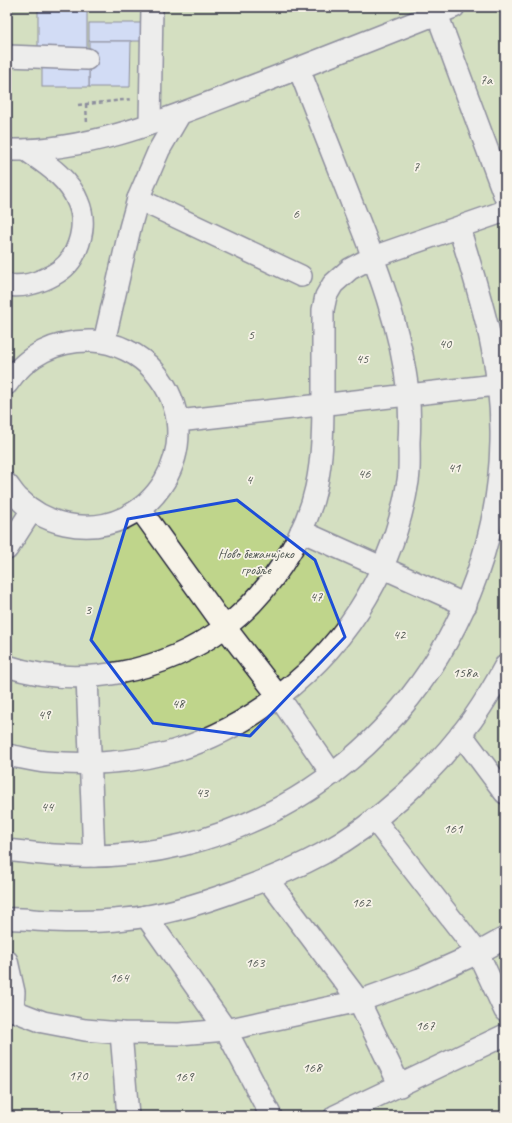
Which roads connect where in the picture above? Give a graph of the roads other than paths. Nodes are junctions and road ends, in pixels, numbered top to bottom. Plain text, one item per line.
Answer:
1 (152, 7) edge
2 (445, 10) edge
3 (7, 56) edge
4 (87, 59) dead end
5 (299, 69) junction
6 (180, 114) junction
7 (150, 123) junction
8 (17, 150) edge
9 (505, 197) edge
10 (138, 200) junction
11 (505, 211) edge
12 (458, 228) junction
13 (373, 257) junction
14 (301, 276) dead end
15 (7, 285) edge
16 (104, 342) junction
17 (7, 384) edge
18 (502, 384) edge
19 (408, 394) junction
20 (323, 405) junction
21 (178, 421) junction
22 (7, 484) edge
23 (140, 509) junction
24 (32, 510) junction
25 (301, 531) junction
26 (7, 549) edge
27 (383, 567) junction
28 (466, 605) junction
29 (226, 627) junction
30 (7, 666) edge
31 (504, 669) edge
32 (87, 677) junction
33 (279, 697) junction
34 (461, 734) junction
35 (7, 755) edge
36 (90, 763) junction
37 (332, 774) junction
38 (505, 793) edge
39 (374, 819) junction
40 (7, 850) edge
41 (94, 856) junction
42 (268, 880) junction
43 (146, 916) junction
44 (7, 919) edge
45 (505, 938) edge
46 (478, 953) junction
47 (7, 960) edge
48 (359, 1001) junction
49 (10, 1010) edge
50 (505, 1011) edge
51 (226, 1030) junction
52 (121, 1033) junction
53 (505, 1035) edge
54 (400, 1086) junction
55 (128, 1116) edge
56 (271, 1116) edge
57 (335, 1116) edge

1 - 7 lane
2 - 5 lane
2 - 9 lane
3 - 4 lane
5 - 6 lane
5 - 13 lane
6 - 7 lane
6 - 10 lane
7 - 8 lane
8 - 15 lane
10 - 14 lane
10 - 16 lane
11 - 12 lane
12 - 13 lane
12 - 18 lane
13 - 19 lane
13 - 20 lane
16 - 17 lane
16 - 21 lane
18 - 19 lane
18 - 28 lane
19 - 20 lane
19 - 27 lane
20 - 21 lane
20 - 25 lane
21 - 23 lane
22 - 24 lane
23 - 24 lane
23 - 29 lane
24 - 26 lane
25 - 27 lane
25 - 29 lane
27 - 28 lane
27 - 33 lane
28 - 37 lane
29 - 32 lane
29 - 33 lane
30 - 32 lane
31 - 34 lane
32 - 36 lane
33 - 36 lane
33 - 37 lane
34 - 38 lane
34 - 39 lane
35 - 36 lane
36 - 41 lane
37 - 41 lane
39 - 42 lane
39 - 46 lane
40 - 41 lane
42 - 43 lane
42 - 48 lane
43 - 44 lane
43 - 51 lane
45 - 46 lane
46 - 48 lane
46 - 50 lane
47 - 49 lane
48 - 51 lane
48 - 54 lane
49 - 52 lane
51 - 52 lane
51 - 56 lane
52 - 55 lane
53 - 54 lane
54 - 57 lane

